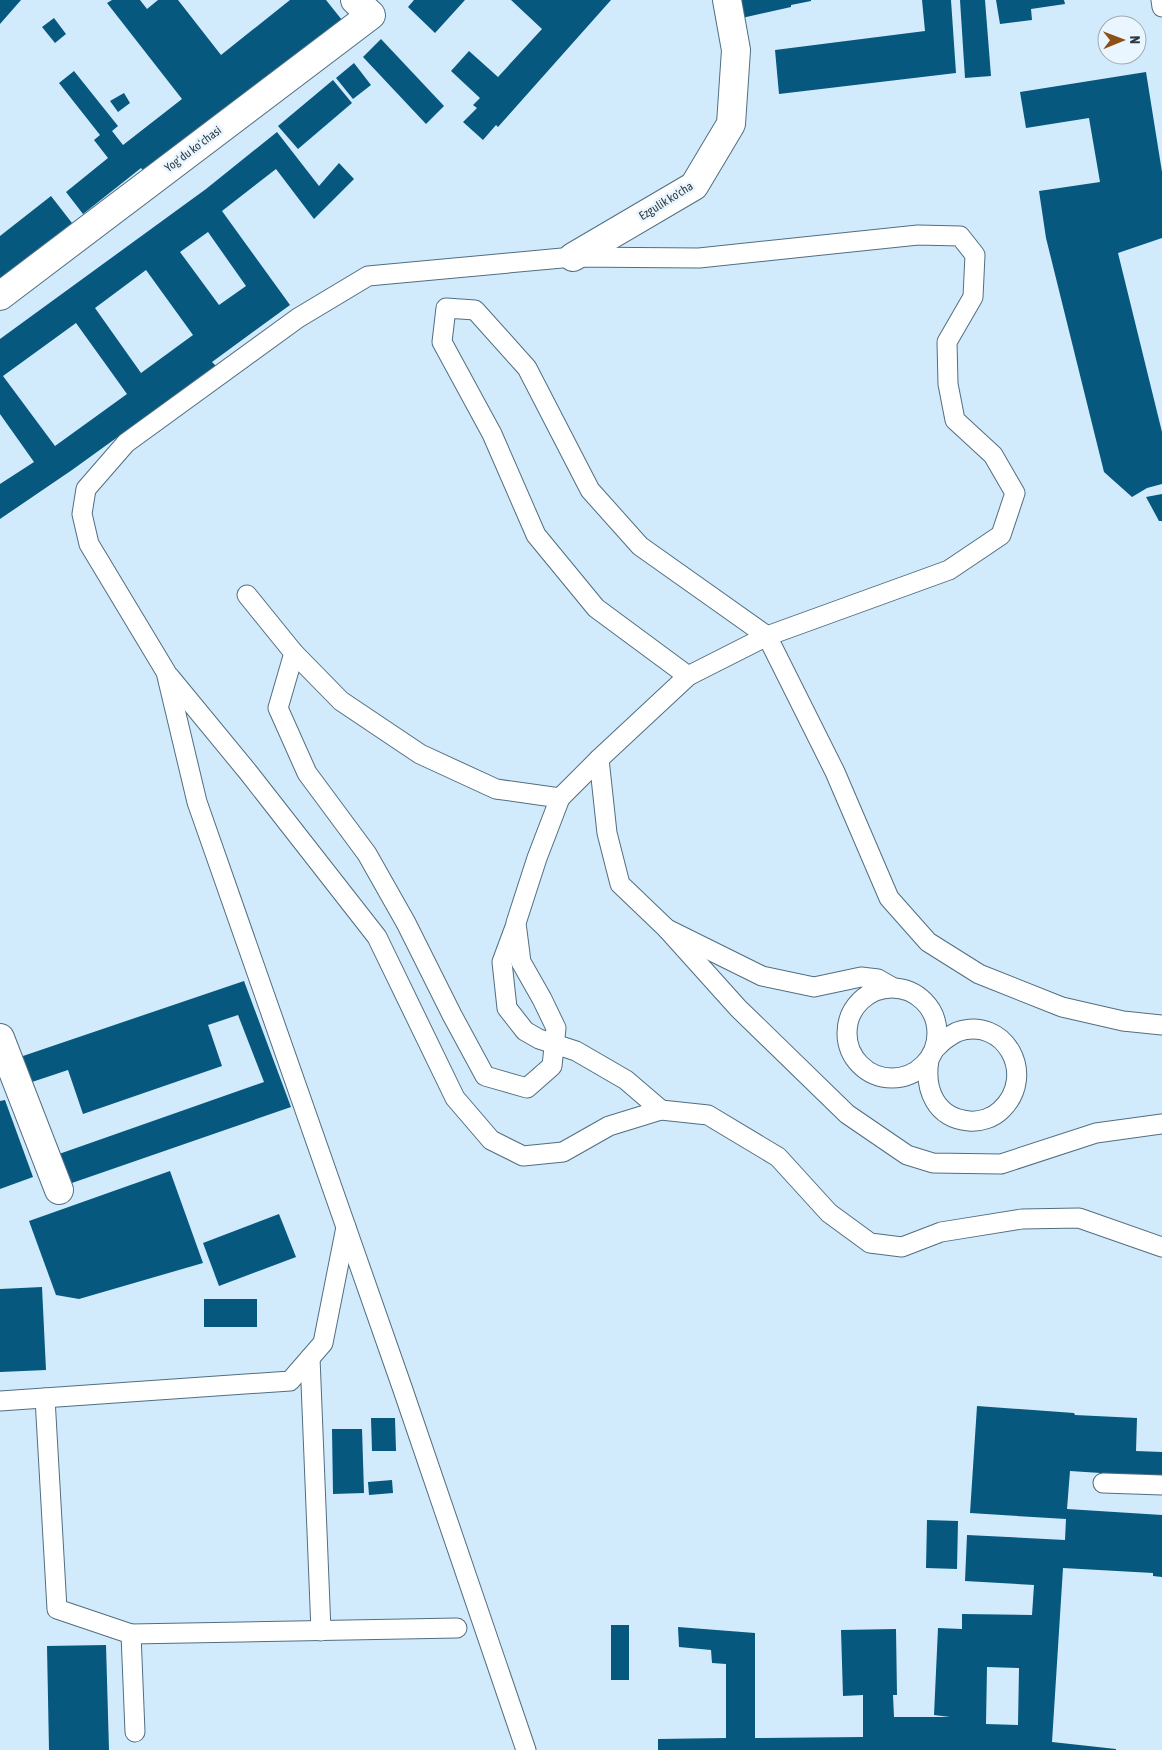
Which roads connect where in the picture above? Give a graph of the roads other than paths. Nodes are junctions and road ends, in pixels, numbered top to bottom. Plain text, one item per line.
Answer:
1 (727, 0) edge
2 (1161, 0) edge
3 (370, 5) edge
4 (1162, 7) edge
5 (573, 258) junction
6 (0, 296) edge
7 (247, 595) dead end
8 (767, 636) junction
9 (294, 653) junction
10 (166, 672) junction
11 (688, 676) junction
12 (599, 760) junction
13 (560, 798) junction
14 (516, 924) junction
15 (667, 930) junction
16 (892, 987) junction
17 (1162, 1025) edge
18 (0, 1038) edge
19 (554, 1044) junction
20 (932, 1054) junction
21 (661, 1110) junction
22 (1162, 1124) edge
23 (59, 1190) dead end
24 (346, 1226) junction
25 (1162, 1248) edge
26 (310, 1358) junction
27 (44, 1398) junction
28 (0, 1401) edge
29 (1103, 1483) dead end
30 (1162, 1484) edge
31 (457, 1628) dead end
32 (321, 1631) junction
33 (131, 1634) junction
34 (134, 1732) dead end
35 (526, 1750) edge

1 - 5 street, Ezgulik ko'cha
2 - 4 lane
3 - 6 street, Yogʻdu koʻchasi
5 - 8 lane
5 - 10 lane
7 - 9 lane
8 - 11 lane
8 - 11 lane
8 - 17 lane
9 - 13 lane
9 - 19 lane
10 - 21 lane
10 - 24 lane
11 - 12 lane
12 - 13 lane
12 - 15 lane
13 - 14 lane
14 - 19 lane
14 - 19 lane
15 - 16 lane
15 - 22 lane
16 - 20 lane
16 - 20 lane
18 - 23 street
19 - 21 lane
20 - 20 lane
21 - 25 lane
24 - 26 lane
24 - 35 lane
26 - 27 lane
26 - 32 lane
27 - 28 lane
27 - 33 lane
29 - 30 lane
31 - 32 lane
32 - 33 lane
33 - 34 lane

